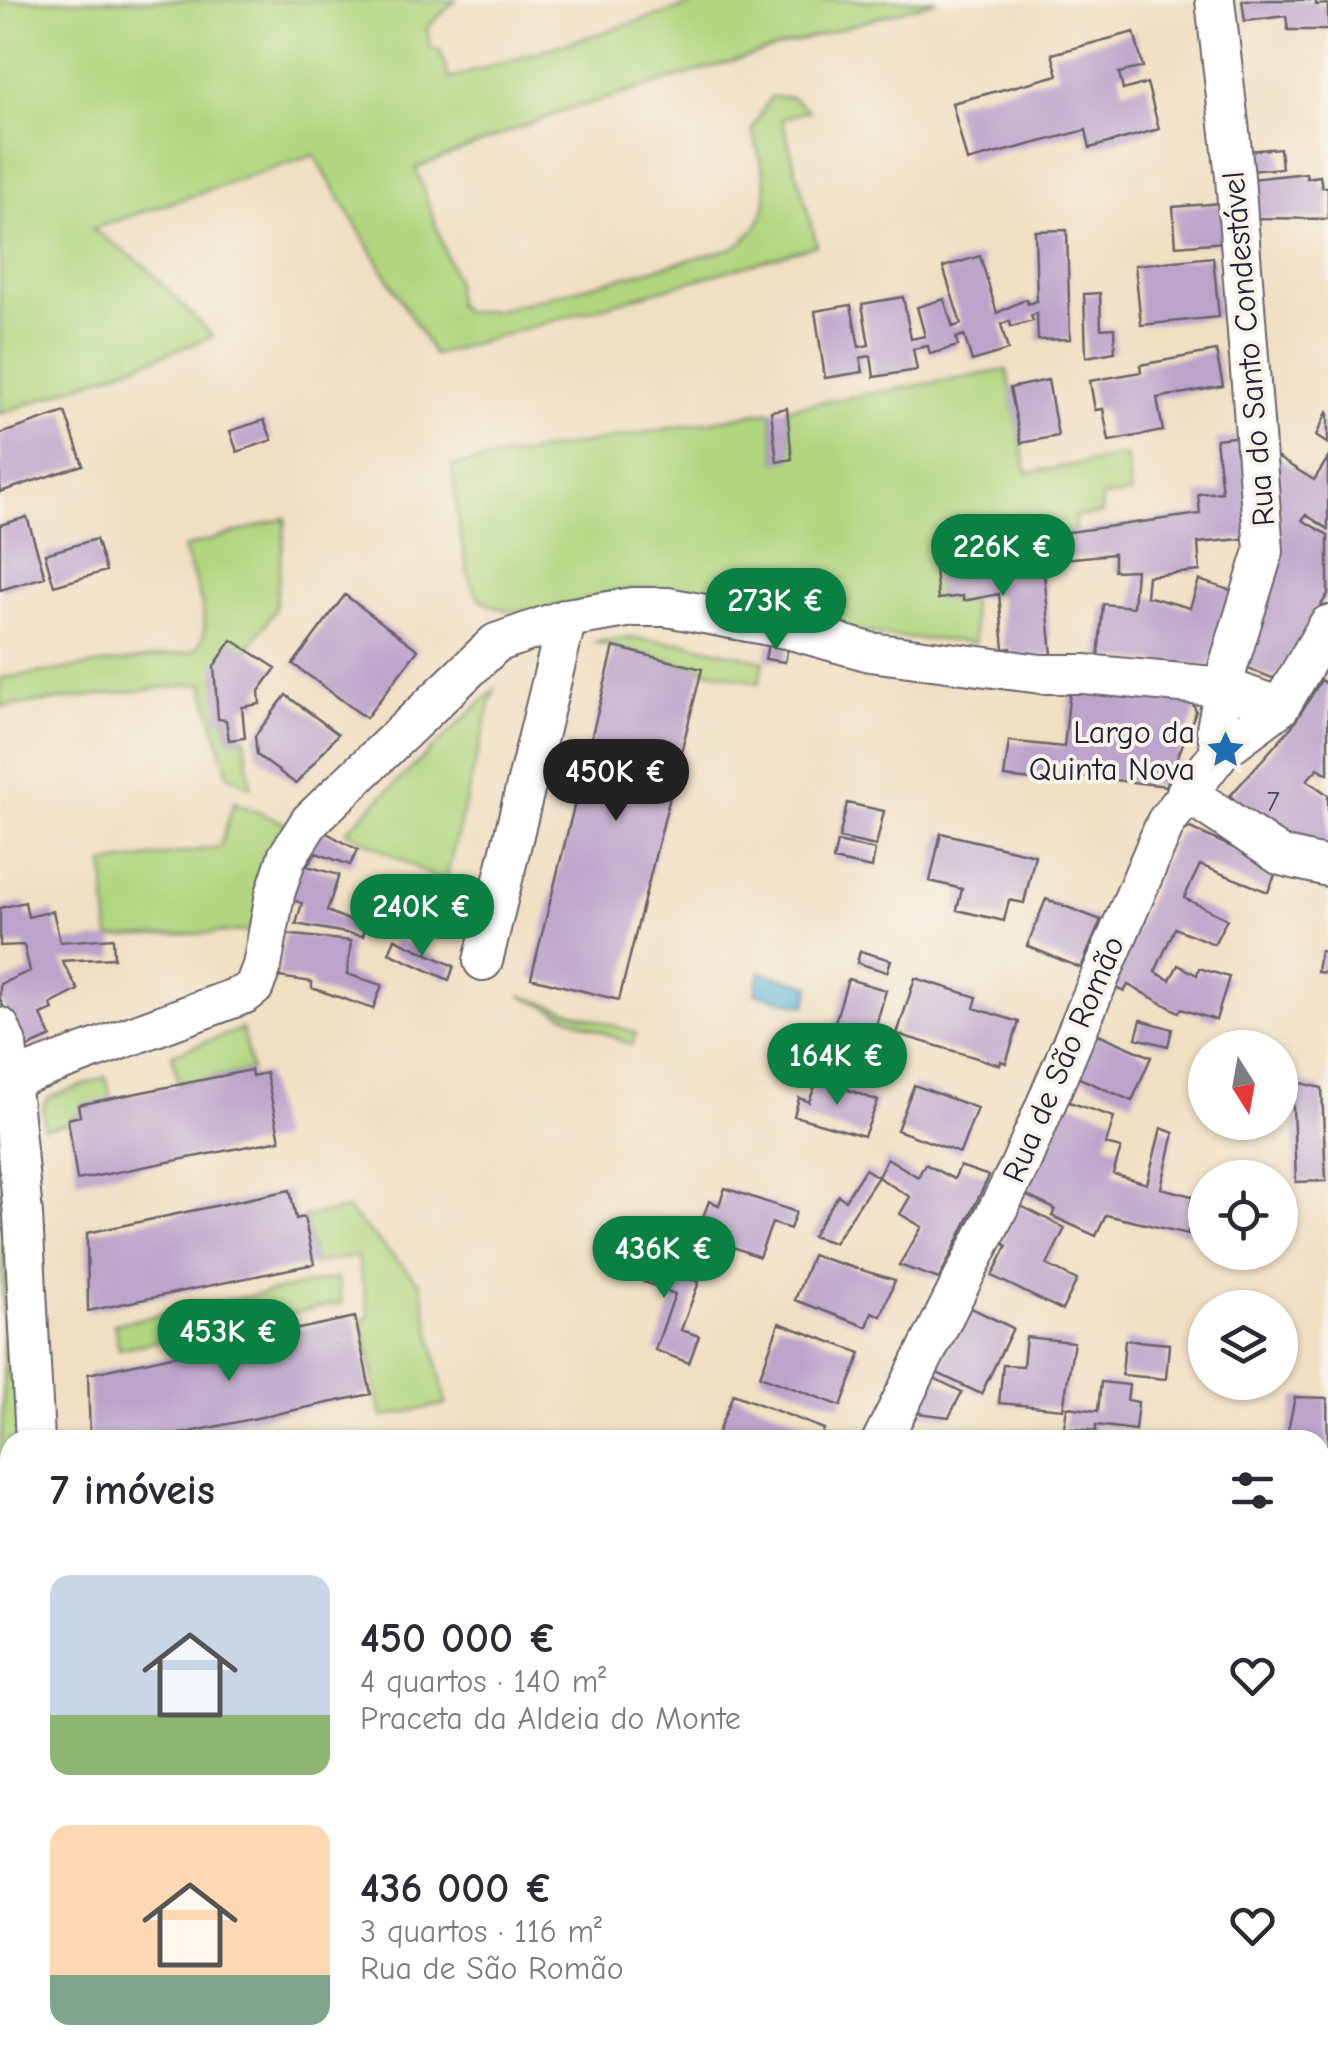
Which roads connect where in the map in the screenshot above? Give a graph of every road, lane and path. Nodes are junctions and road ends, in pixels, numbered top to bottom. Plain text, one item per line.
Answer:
1 (1214, 0) edge
2 (567, 618) junction
3 (1328, 625) edge
4 (1224, 687) junction
5 (1280, 706) junction
6 (1221, 752) junction
7 (1186, 792) junction
8 (1328, 867) edge
9 (483, 961) dead end
10 (0, 1027) edge
11 (10, 1080) junction
12 (35, 1430) edge
13 (887, 1430) edge

1 - 4 street, Rua do Santo Condestável
2 - 4 street
2 - 9 street
2 - 11 street
3 - 5 street, Rua de São Romão
4 - 5 street
4 - 6 street, Rua do Santo Condestável
5 - 6 street, Rua de São Romão
6 - 7 street, Rua de São Romão
7 - 8 street
7 - 13 street, Rua de São Romão
10 - 11 street
11 - 12 street

